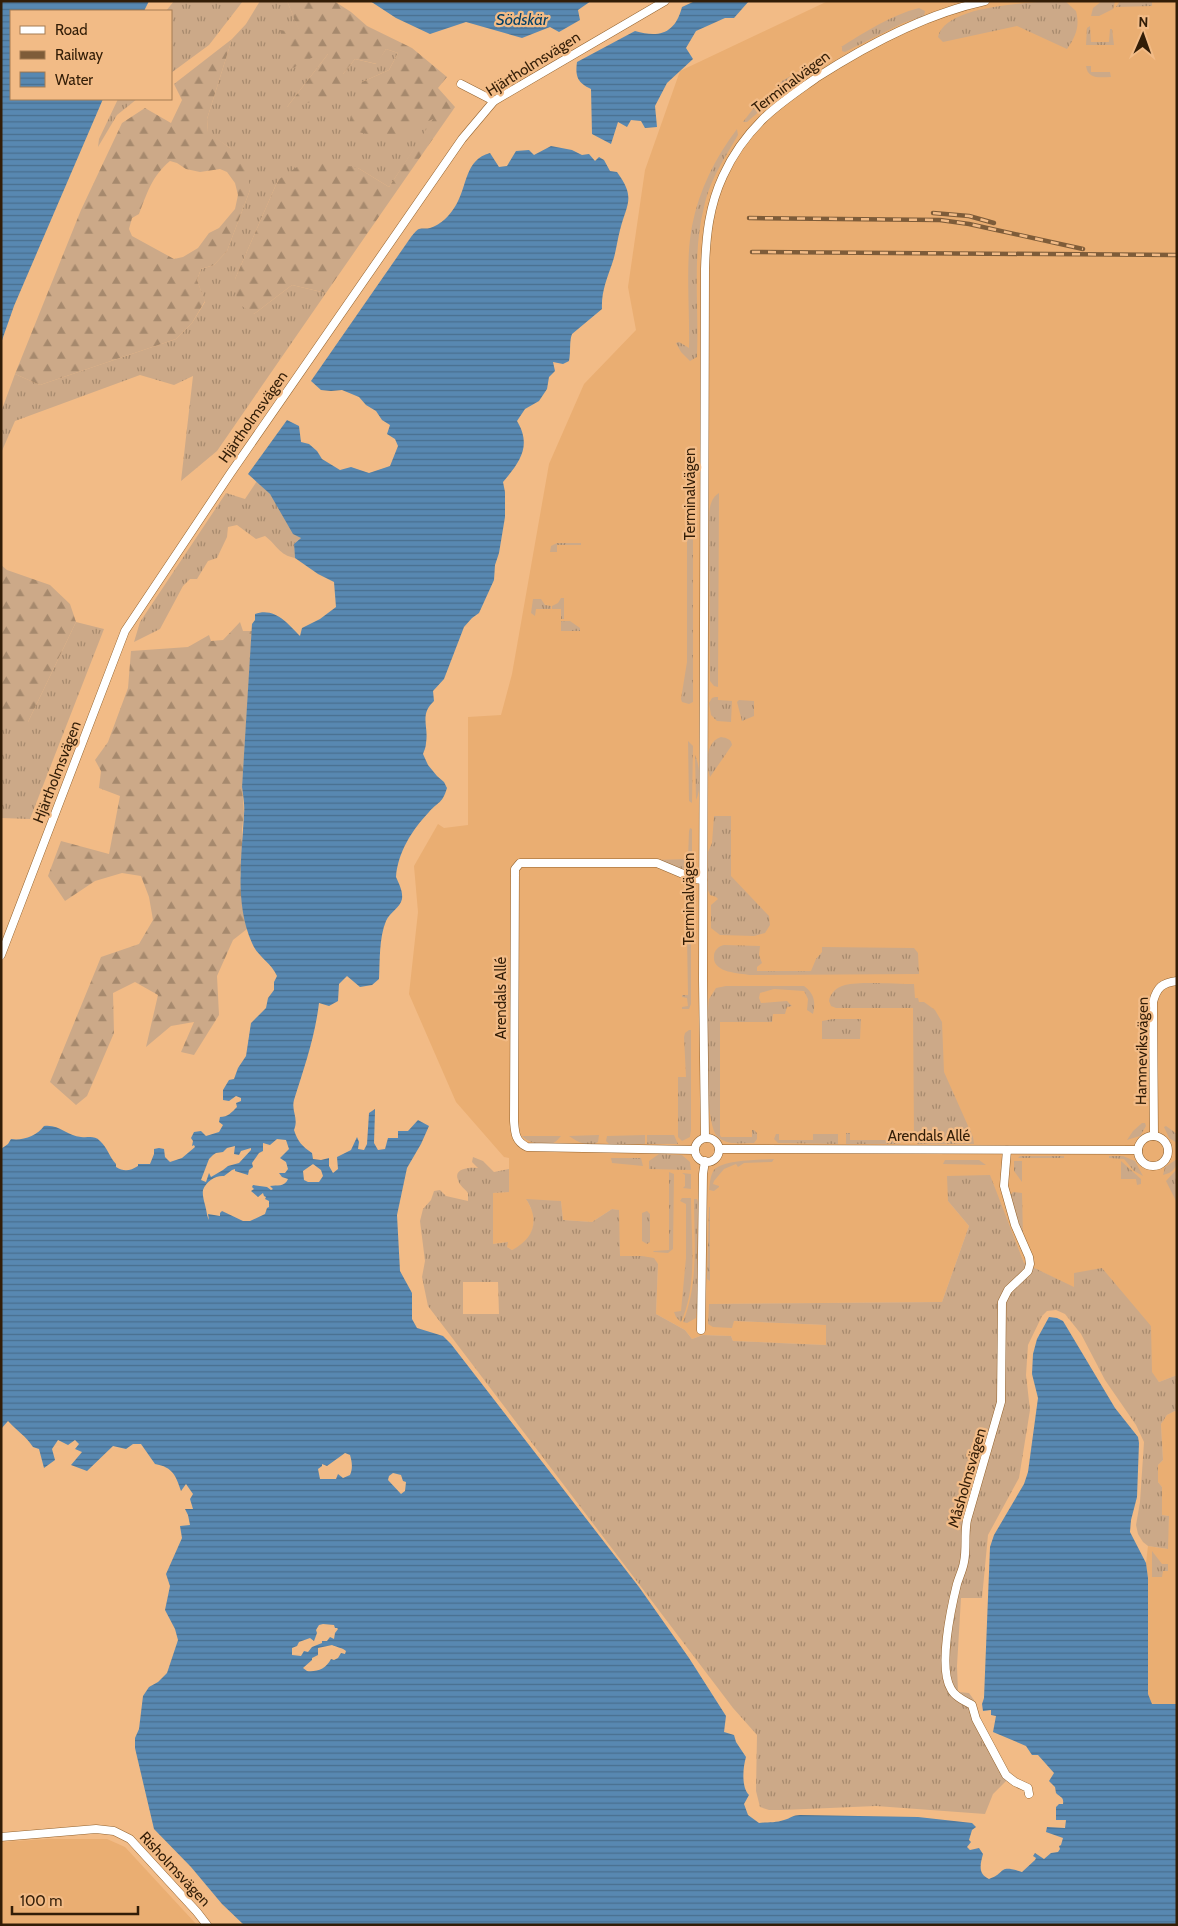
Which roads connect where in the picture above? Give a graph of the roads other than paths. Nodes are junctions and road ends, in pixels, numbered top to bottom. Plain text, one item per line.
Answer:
1 (665, 1) edge
2 (985, 1) edge
3 (461, 84) dead end
4 (494, 101) junction
5 (703, 880) junction
6 (1, 955) edge
7 (1177, 981) edge
8 (1154, 1136) junction
9 (705, 1138) junction
10 (719, 1149) junction
11 (695, 1150) junction
12 (1007, 1150) junction
13 (1138, 1150) junction
14 (1173, 1150) edge
15 (705, 1161) junction
16 (701, 1330) dead end
17 (1029, 1794) dead end
18 (1, 1837) edge
19 (207, 1925) edge

1 - 4 street, Hjärtholmsvägen
2 - 5 street, Terminalvägen
3 - 4 street
4 - 6 street, Hjärtholmsvägen
5 - 9 street, Terminalvägen
5 - 11 street, Arendals Allé
7 - 8 street, Hamneviksvägen
8 - 13 street
8 - 14 street
9 - 10 street
9 - 11 street
10 - 12 street, Arendals Allé
10 - 15 street
11 - 15 street
12 - 13 street, Arendals Allé
12 - 17 street, Måsholmsvägen
13 - 14 street
15 - 16 street
18 - 19 street, Risholmsvägen

